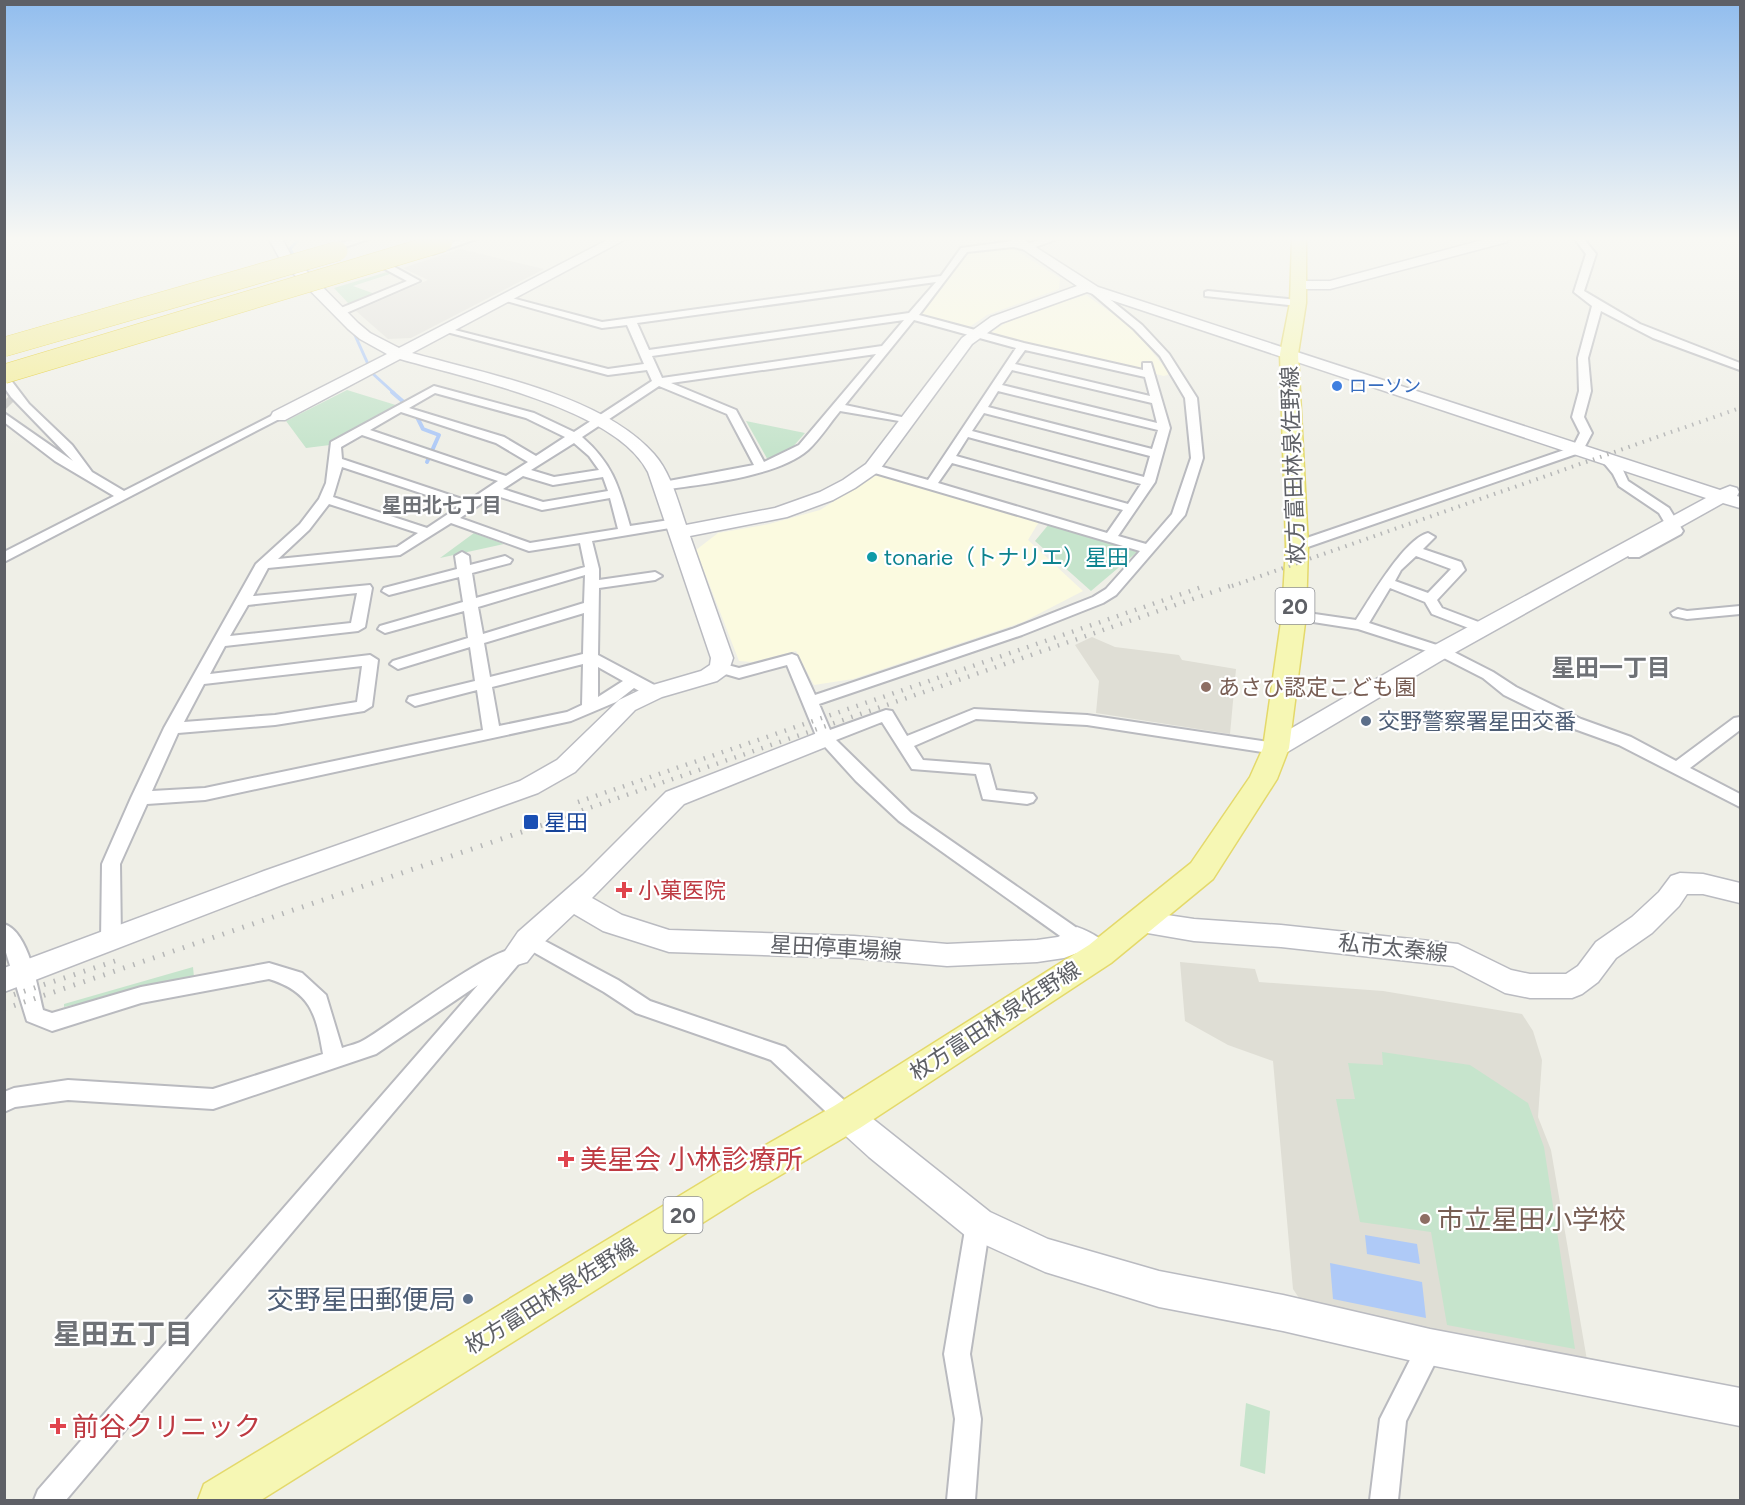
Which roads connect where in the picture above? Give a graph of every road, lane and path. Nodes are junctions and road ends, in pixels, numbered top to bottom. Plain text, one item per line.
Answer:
1 (117, 309) edge
2 (135, 309) edge
3 (167, 309) edge
4 (219, 309) edge
5 (221, 309) edge
6 (221, 309) edge
7 (242, 309) edge
8 (337, 309) edge
9 (347, 309) edge
10 (485, 309) edge
11 (543, 309) edge
12 (717, 309) edge
13 (917, 309) edge
14 (1023, 309) edge
15 (1117, 309) edge
16 (1155, 309) edge
17 (1296, 309) edge
18 (1596, 309) edge
19 (1604, 309) edge
20 (340, 312) junction
21 (911, 316) junction
22 (631, 321) junction
23 (447, 329) junction
24 (976, 334) junction
25 (150, 337) junction
26 (4, 341) edge
27 (1022, 346) junction
28 (4, 347) edge
29 (885, 349) junction
30 (399, 354) junction
31 (646, 354) junction
32 (1289, 354) junction
33 (4, 357) edge
34 (651, 366) junction
35 (1010, 366) junction
36 (1740, 367) edge
37 (5, 376) edge
38 (658, 382) junction
39 (995, 387) junction
40 (1158, 401) junction
41 (838, 407) junction
42 (402, 409) junction
43 (981, 409) junction
44 (7, 411) edge
45 (279, 416) joint
46 (599, 420) junction
47 (907, 421) junction
48 (1164, 428) junction
49 (362, 430) junction
50 (966, 433) junction
51 (574, 435) junction
52 (1578, 449) junction
53 (1158, 454) junction
54 (1605, 457) junction
55 (949, 458) junction
56 (337, 461) junction
57 (536, 461) junction
58 (761, 468) junction
59 (872, 468) junction
60 (86, 471) junction
61 (520, 471) junction
62 (607, 472) junction
63 (506, 480) junction
64 (1149, 482) junction
65 (932, 485) junction
66 (662, 486) junction
67 (492, 490) junction
68 (614, 494) junction
69 (122, 495) junction
70 (1734, 495) edge
71 (326, 499) junction
72 (469, 505) junction
73 (1132, 509) junction
74 (449, 518) junction
75 (1672, 525) junction
76 (678, 527) junction
77 (625, 530) junction
78 (427, 532) junction
79 (585, 537) junction
80 (1111, 537) junction
81 (1428, 537) dead end
82 (1297, 546) junction
83 (1149, 549) junction
84 (1413, 550) junction
85 (1634, 554) dead end
86 (4, 558) edge
87 (505, 560) dead end
88 (463, 563) junction
89 (263, 564) junction
90 (592, 569) junction
91 (655, 576) dead end
92 (1386, 582) junction
93 (592, 585) junction
94 (389, 591) dead end
95 (1430, 598) junction
96 (242, 601) junction
97 (470, 604) junction
98 (591, 606) junction
99 (1740, 610) edge
100 (1678, 613) dead end
101 (1294, 615) junction
102 (1360, 626) junction
103 (1484, 628) junction
104 (385, 629) dead end
105 (476, 641) junction
106 (220, 642) junction
107 (1440, 651) junction
108 (591, 657) junction
109 (398, 664) dead end
110 (720, 668) junction
111 (198, 680) junction
112 (484, 685) junction
113 (644, 687) junction
114 (415, 701) dead end
115 (812, 701) junction
116 (590, 707) junction
117 (1740, 722) edge
118 (172, 728) junction
119 (492, 733) junction
120 (825, 738) junction
121 (904, 744) junction
122 (1276, 748) junction
123 (1678, 768) junction
124 (140, 798) junction
125 (1027, 798) dead end
126 (1740, 801) edge
127 (1740, 893) edge
128 (573, 901) junction
129 (1140, 922) junction
130 (4, 931) edge
131 (111, 941) junction
132 (1088, 946) junction
133 (522, 947) junction
134 (14, 977) edge
135 (334, 1059) junction
136 (4, 1102) edge
137 (847, 1117) junction
138 (978, 1224) junction
139 (1430, 1347) junction
140 (1740, 1407) edge
141 (48, 1500) edge
142 (220, 1500) edge
143 (961, 1500) edge
144 (1384, 1500) edge

1 - 26 street
2 - 28 highway, bridge
3 - 33 highway
4 - 37 highway
5 - 37 highway, bridge
6 - 25 street
7 - 25 street
8 - 20 street
9 - 20 street
10 - 23 street
11 - 22 street
12 - 22 street
13 - 21 street
14 - 24 street
15 - 83 street
16 - 32 street
17 - 32 main road, 枚方富田林泉佐野線 / 20
18 - 52 street
19 - 36 street
20 - 30 street
21 - 24 street
21 - 29 street
21 - 31 street
22 - 31 street
23 - 30 street
23 - 34 street
24 - 27 street
24 - 47 street
25 - 37 street
27 - 35 street
27 - 40 street
29 - 38 street
29 - 41 street
30 - 45 street
30 - 46 street
31 - 34 street
32 - 52 street
32 - 82 main road, 枚方富田林泉佐野線 / 20
34 - 38 street
35 - 39 street
35 - 40 street
37 - 60 street
38 - 46 street
38 - 58 street
39 - 43 street
39 - 48 street
40 - 48 street
41 - 47 street
41 - 58 street
42 - 49 street
42 - 51 street
42 - 57 street
43 - 50 street
43 - 53 street
44 - 60 street
45 - 69 street
46 - 51 street
46 - 66 street
47 - 59 street
48 - 53 street
49 - 56 street
49 - 63 street
50 - 55 street
50 - 64 street
51 - 57 street
51 - 62 street
52 - 54 street
52 - 82 street
53 - 64 street
54 - 70 street
54 - 75 street
55 - 65 street
55 - 73 street
56 - 71 street
56 - 72 street
57 - 61 street
58 - 66 street
59 - 65 street
59 - 76 street
60 - 69 street
61 - 62 street
61 - 63 street
62 - 68 street
63 - 67 street
64 - 73 street
65 - 80 street
66 - 76 street
67 - 68 street
67 - 72 street
68 - 77 street
69 - 86 street
70 - 75 street
71 - 78 street
71 - 89 street
72 - 74 street
73 - 80 street
74 - 78 street
74 - 79 street
75 - 85 street
75 - 103 street
76 - 77 street
76 - 110 street
77 - 79 street
78 - 89 street
79 - 90 street
80 - 83 street
81 - 84 street
82 - 101 main road, 枚方富田林泉佐野線 / 20
83 - 115 street
84 - 92 street
84 - 95 street
87 - 88 street
88 - 94 street
88 - 97 street
89 - 96 street
90 - 93 street
90 - 97 street
91 - 93 street
92 - 95 street
92 - 102 street
93 - 98 street
95 - 103 street
96 - 106 street
96 - 106 street
97 - 104 street
97 - 105 street
98 - 105 street
98 - 108 street
99 - 100 street
101 - 102 street
101 - 122 main road, 枚方富田林泉佐野線 / 20
102 - 107 street
103 - 107 street
105 - 109 street
105 - 112 street
106 - 111 street
107 - 122 street
107 - 123 street
108 - 112 street
108 - 113 street
108 - 116 street
110 - 113 street
110 - 115 street
111 - 118 street
111 - 118 street
112 - 114 street
112 - 119 street
113 - 116 street
113 - 131 street
115 - 120 street
116 - 119 street
117 - 123 street
118 - 124 street
119 - 124 street
120 - 121 street
120 - 128 street
120 - 132 street
121 - 122 street
121 - 125 street
122 - 129 main road, 枚方富田林泉佐野線 / 20
123 - 126 street
124 - 131 street
127 - 129 street, 私市太秦線
128 - 132 street, 星田停車場線
128 - 133 street
129 - 132 main road, 枚方富田林泉佐野線 / 20
130 - 134 street
131 - 134 street
132 - 137 main road, 枚方富田林泉佐野線 / 20
133 - 135 street
133 - 137 street
133 - 141 street
134 - 135 street
135 - 136 street
137 - 138 street
137 - 142 main road, 枚方富田林泉佐野線 / 20
138 - 139 street
138 - 143 street
139 - 140 street
139 - 144 street

